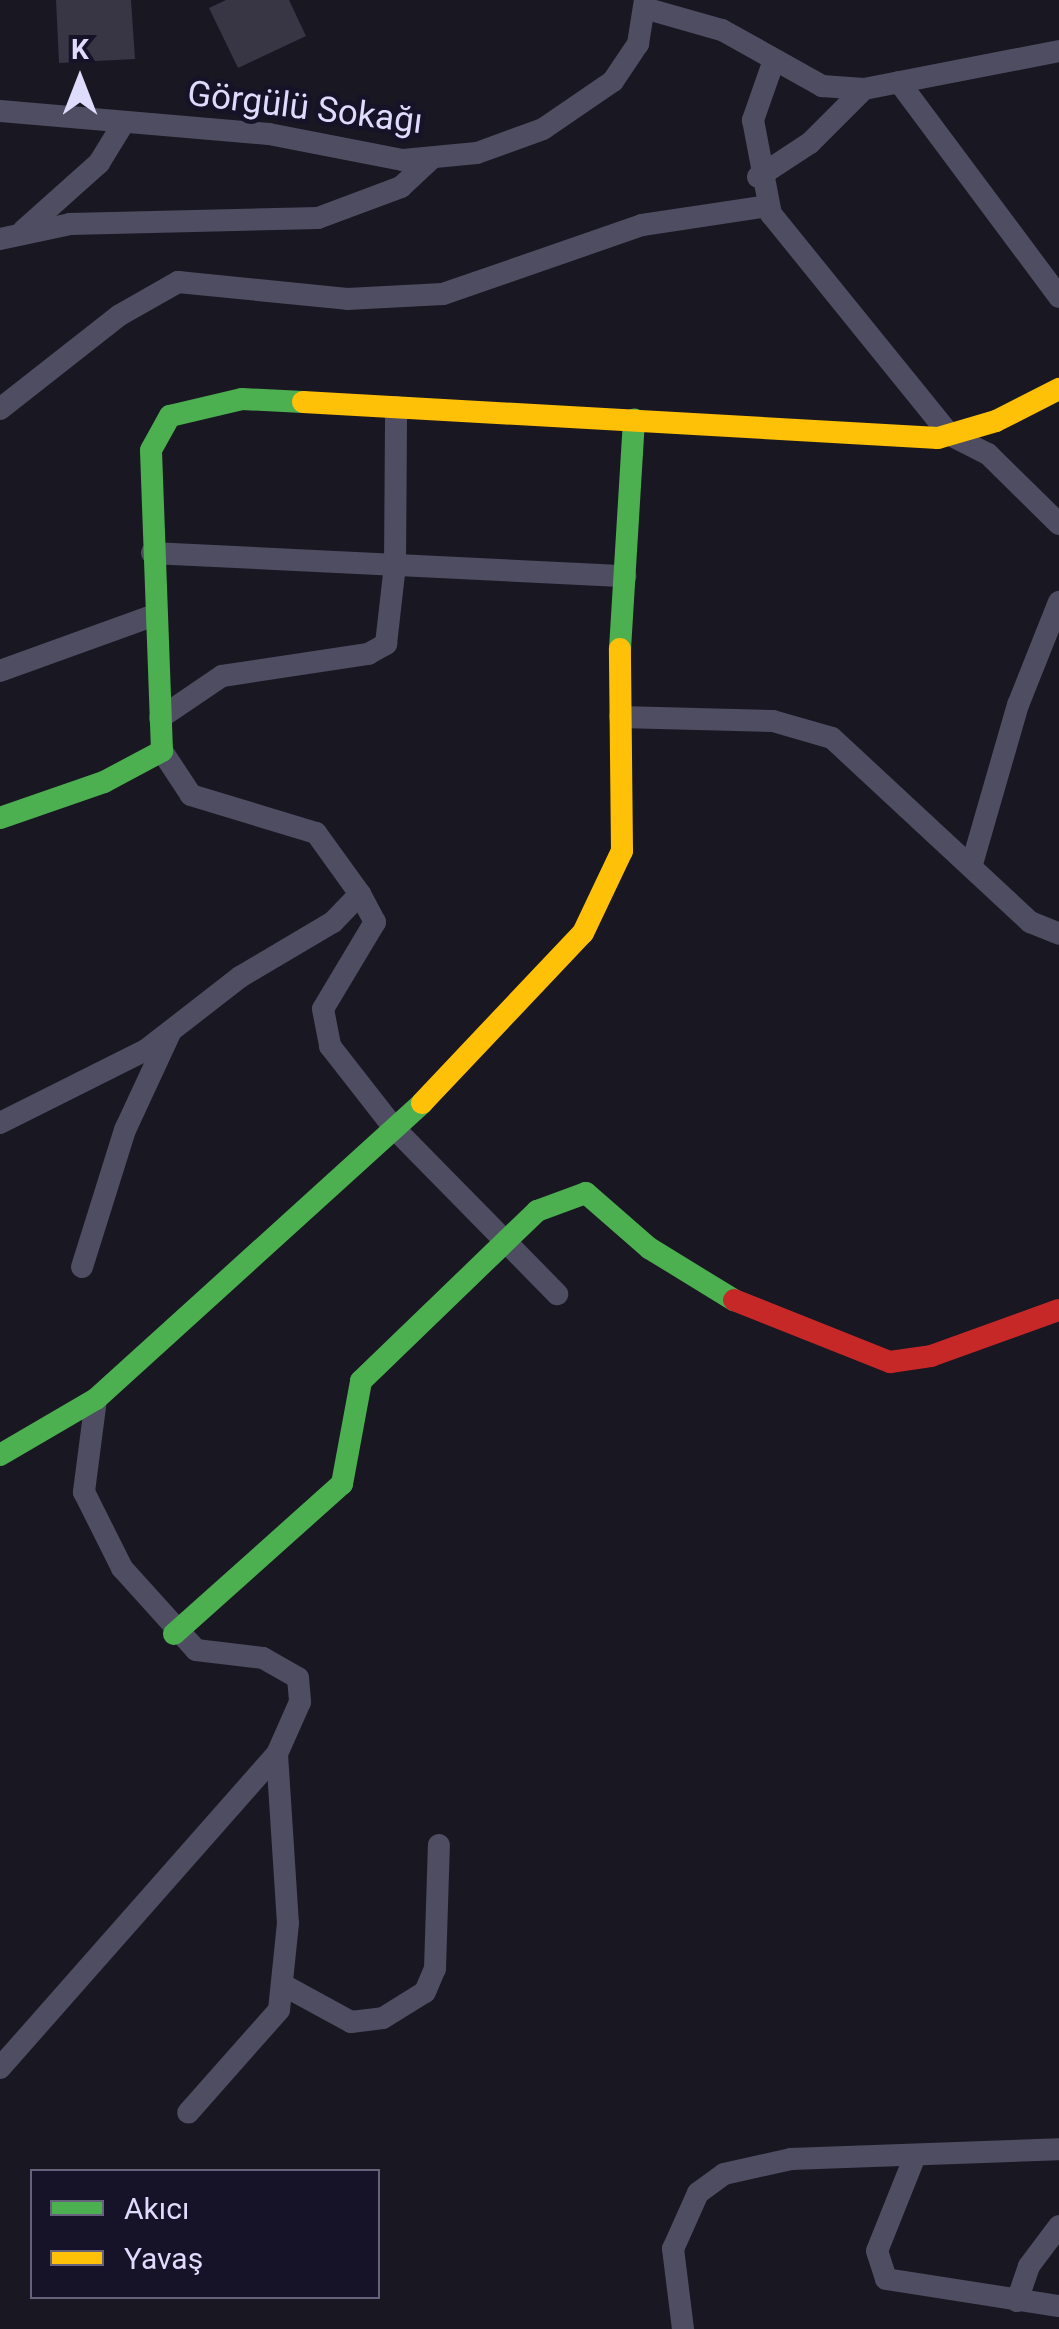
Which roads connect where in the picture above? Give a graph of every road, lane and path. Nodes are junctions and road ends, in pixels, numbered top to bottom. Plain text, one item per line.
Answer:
1 (644, 4) edge
2 (1059, 51) edge
3 (774, 60) junction
4 (900, 82) junction
5 (864, 89) junction
6 (0, 111) edge
7 (123, 124) junction
8 (430, 159) junction
9 (758, 177) junction
10 (768, 206) junction
11 (10, 236) edge
12 (1059, 297) edge
13 (1059, 389) edge
14 (396, 407) junction
15 (0, 408) edge
16 (634, 419) junction
17 (950, 435) junction
18 (1059, 524) edge
19 (152, 553) junction
20 (395, 565) junction
21 (624, 576) junction
22 (1059, 602) edge
23 (155, 614) junction
24 (0, 671) edge
25 (620, 717) junction
26 (160, 718) junction
27 (162, 751) junction
28 (0, 818) edge
29 (972, 864) junction
30 (360, 894) junction
31 (1059, 934) edge
32 (170, 1033) junction
33 (0, 1123) edge
34 (394, 1128) junction
35 (506, 1244) junction
36 (82, 1267) dead end
37 (557, 1294) dead end
38 (1059, 1310) edge
39 (96, 1399) junction
40 (0, 1454) edge
41 (174, 1634) junction
42 (277, 1754) junction
43 (439, 1845) dead end
44 (285, 1986) junction
45 (0, 2068) edge
46 (188, 2113) dead end
47 (1059, 2149) edge
48 (915, 2156) junction
49 (1059, 2226) edge
50 (1017, 2301) junction
51 (1059, 2306) edge
52 (683, 2329) edge

1 - 3 street
1 - 8 street, Görgülü Sokağı
2 - 4 street
3 - 5 street
3 - 9 street
4 - 5 street
4 - 12 street
5 - 9 street
6 - 7 street, Görgülü Sokağı
7 - 8 street, Görgülü Sokağı
7 - 11 street
8 - 11 street
9 - 10 street
10 - 15 street
10 - 17 street
13 - 17 street
14 - 16 street
14 - 19 street
14 - 20 street
16 - 17 street
16 - 21 street
17 - 18 street
19 - 20 street
19 - 23 street
20 - 21 street
20 - 26 street
21 - 25 street
22 - 29 street
23 - 24 street
23 - 26 street
25 - 29 street
25 - 34 street
26 - 27 street
27 - 28 street
27 - 30 street
29 - 31 street
30 - 32 street
30 - 34 street
32 - 33 street
32 - 36 street
34 - 35 street
34 - 39 street
35 - 37 street
35 - 38 street
35 - 41 street
39 - 40 street
39 - 41 street
41 - 42 street
42 - 44 street
42 - 45 street
43 - 44 street
44 - 46 street
47 - 48 street
48 - 50 street
48 - 52 street
49 - 50 street
50 - 51 street

